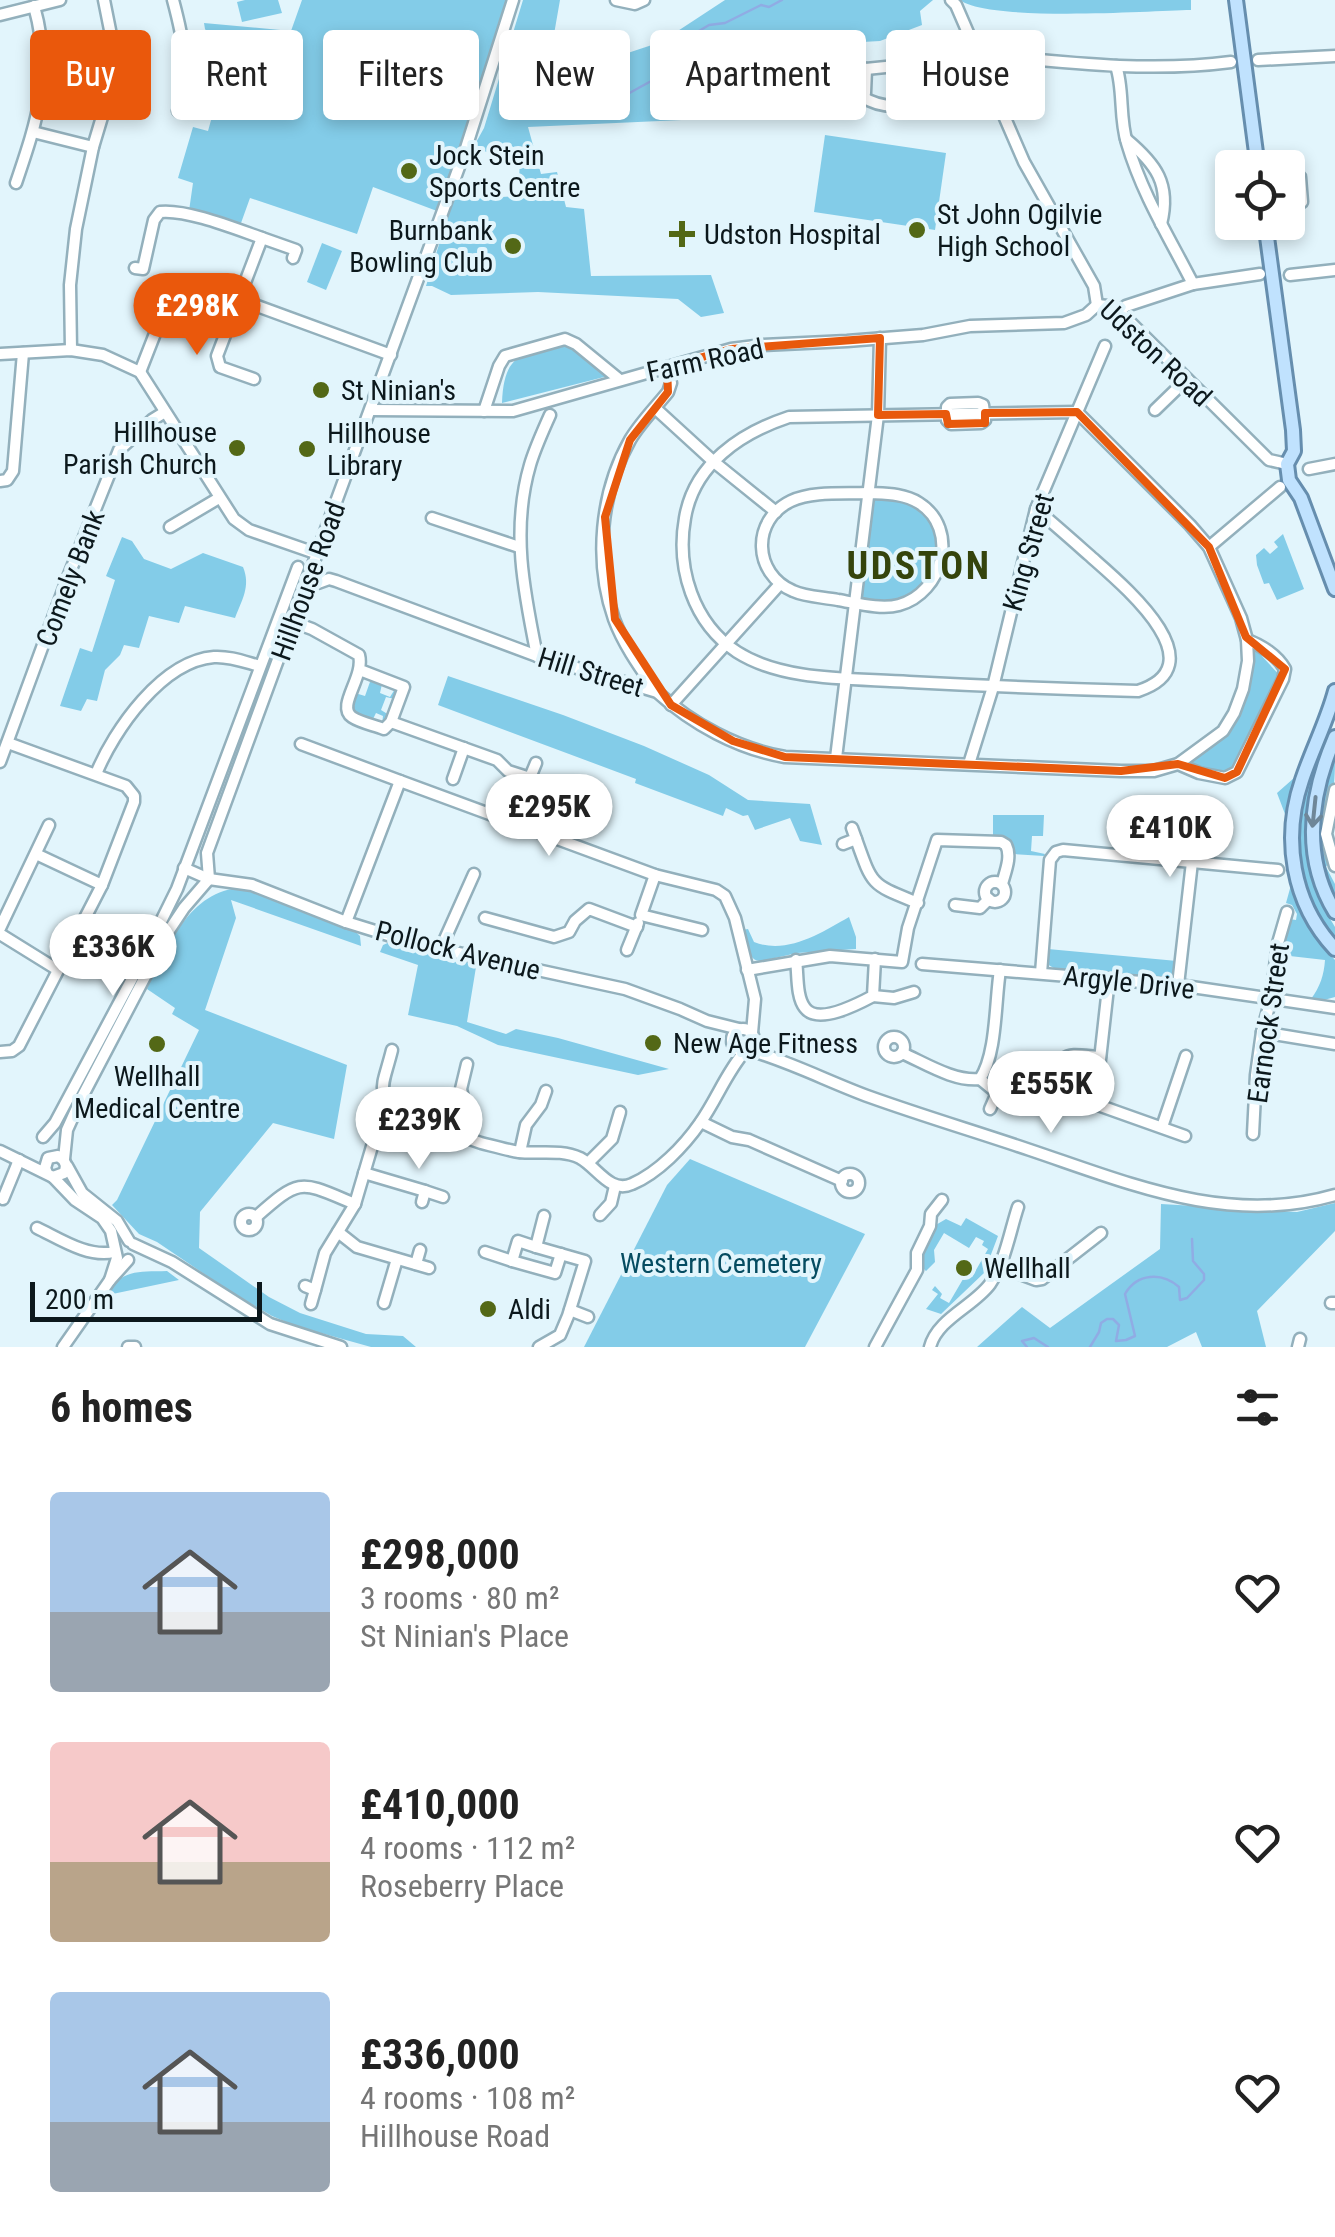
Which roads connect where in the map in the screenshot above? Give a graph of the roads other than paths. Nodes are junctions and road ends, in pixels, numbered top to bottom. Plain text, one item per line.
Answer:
1 (60, 0) edge
2 (104, 0) edge
3 (173, 0) edge
4 (514, 0) edge
5 (616, 0) edge
6 (644, 0) edge
7 (951, 0) edge
8 (1236, 0) edge
9 (34, 6) junction
10 (1, 12) edge
11 (181, 30) edge
12 (967, 30) edge
13 (1335, 56) edge
14 (1045, 60) edge
15 (1258, 60) dead end
16 (1231, 62) dead end
17 (1116, 66) junction
18 (886, 67) edge
19 (866, 69) edge
20 (1005, 120) edge
21 (32, 132) junction
22 (1125, 138) junction
23 (94, 147) junction
24 (1256, 150) edge
25 (16, 183) dead end
26 (1161, 224) junction
27 (262, 238) junction
28 (1267, 240) edge
29 (293, 258) dead end
30 (135, 268) dead end
31 (1335, 270) edge
32 (1260, 274) dead end
33 (1290, 275) dead end
34 (1193, 284) junction
35 (238, 298) junction
36 (1098, 305) junction
37 (1118, 312) junction
38 (880, 338) junction
39 (1105, 346) dead end
40 (71, 350) junction
41 (23, 353) junction
42 (0, 354) edge
43 (391, 355) junction
44 (668, 367) junction
45 (140, 372) junction
46 (254, 379) dead end
47 (1188, 379) junction
48 (620, 380) junction
49 (655, 408) junction
50 (371, 410) junction
51 (1156, 410) dead end
52 (484, 411) junction
53 (165, 412) junction
54 (1077, 412) junction
55 (550, 414) dead end
56 (878, 414) junction
57 (714, 462) junction
58 (1287, 464) junction
59 (1335, 464) edge
60 (1309, 469) dead end
61 (0, 481) edge
62 (1280, 487) dead end
63 (867, 493) junction
64 (219, 498) junction
65 (1036, 508) junction
66 (776, 512) junction
67 (432, 518) dead end
68 (170, 526) dead end
69 (519, 547) junction
70 (1209, 547) junction
71 (320, 560) junction
72 (1335, 566) edge
73 (298, 567) dead end
74 (780, 584) junction
75 (1335, 589) edge
76 (855, 603) junction
77 (293, 622) junction
78 (1246, 640) junction
79 (726, 644) junction
80 (537, 656) junction
81 (260, 666) junction
82 (360, 670) junction
83 (846, 678) junction
84 (992, 686) junction
85 (1335, 691) edge
86 (656, 692) junction
87 (671, 705) junction
88 (391, 722) junction
89 (1335, 737) edge
90 (8, 743) junction
91 (301, 744) dead end
92 (464, 748) junction
93 (836, 758) junction
94 (0, 762) edge
95 (536, 762) dead end
96 (969, 764) junction
97 (1178, 764) junction
98 (96, 774) junction
99 (530, 778) junction
100 (453, 779) dead end
101 (400, 782) junction
102 (1335, 790) edge
103 (518, 806) dead end
104 (49, 825) dead end
105 (843, 844) dead end
106 (36, 854) junction
107 (1192, 862) junction
108 (1334, 864) edge
109 (184, 868) junction
110 (1278, 870) dead end
111 (474, 874) dead end
112 (655, 875) junction
113 (210, 879) junction
114 (102, 885) junction
115 (918, 904) junction
116 (954, 906) dead end
117 (1287, 912) dead end
118 (1335, 912) edge
119 (485, 918) dead end
120 (639, 921) junction
121 (346, 922) junction
122 (81, 927) junction
123 (702, 930) dead end
124 (0, 931) edge
125 (1335, 949) edge
126 (440, 950) junction
127 (627, 950) dead end
128 (875, 959) junction
129 (142, 960) junction
130 (796, 960) junction
131 (922, 964) dead end
132 (58, 970) junction
133 (747, 970) junction
134 (1000, 970) junction
135 (1041, 973) junction
136 (1109, 979) junction
137 (1178, 985) junction
138 (914, 992) dead end
139 (873, 996) junction
140 (1270, 999) junction
141 (1335, 1008) edge
142 (707, 1022) junction
143 (747, 1032) junction
144 (1262, 1032) junction
145 (1335, 1044) edge
146 (740, 1048) junction
147 (0, 1052) edge
148 (902, 1053) dead end
149 (774, 1057) junction
150 (1100, 1057) junction
151 (394, 1058) dead end
152 (1182, 1059) dead end
153 (468, 1073) dead end
154 (980, 1079) junction
155 (546, 1091) dead end
156 (1095, 1104) junction
157 (990, 1109) dead end
158 (620, 1112) dead end
159 (702, 1122) junction
160 (398, 1124) junction
161 (1162, 1127) junction
162 (1253, 1134) dead end
163 (459, 1135) junction
164 (1186, 1136) dead end
165 (42, 1137) dead end
166 (0, 1151) edge
167 (520, 1152) junction
168 (19, 1160) junction
169 (57, 1160) junction
170 (588, 1164) junction
171 (364, 1173) junction
172 (50, 1175) junction
173 (842, 1181) dead end
174 (615, 1186) junction
175 (1335, 1195) edge
176 (443, 1197) dead end
177 (2, 1199) dead end
178 (942, 1200) dead end
179 (354, 1204) junction
180 (1018, 1207) dead end
181 (600, 1215) dead end
182 (544, 1216) dead end
183 (256, 1217) dead end
184 (522, 1227) dead end
185 (36, 1228) dead end
186 (338, 1232) junction
187 (1101, 1233) dead end
188 (518, 1241) junction
189 (536, 1247) junction
190 (420, 1250) dead end
191 (124, 1251) junction
192 (485, 1252) dead end
193 (561, 1254) junction
194 (397, 1259) junction
195 (512, 1261) junction
196 (416, 1264) junction
197 (999, 1266) junction
198 (429, 1268) dead end
199 (384, 1303) dead end
200 (311, 1304) dead end
201 (570, 1310) junction
202 (588, 1317) dead end
203 (62, 1347) edge
204 (341, 1347) edge
205 (539, 1347) edge
206 (875, 1347) edge
207 (930, 1347) edge

1 - 9 street
2 - 23 street
3 - 11 street
4 - 43 street, Hillhouse Road
5 - 6 street
7 - 12 street, Udston Road
8 - 24 main road
9 - 10 street
9 - 21 street
13 - 15 street
14 - 17 street
16 - 17 street
17 - 22 street
18 - 19 street
20 - 36 street, Udston Road
21 - 23 street
21 - 25 street
22 - 26 street
22 - 26 street
23 - 40 street
26 - 34 street
27 - 29 street
27 - 30 street
27 - 35 street
28 - 58 main road
31 - 33 street
32 - 34 street
34 - 37 street
35 - 43 street
35 - 45 street
35 - 46 street
36 - 37 street, Udston Road
36 - 38 street, Farm Road
37 - 47 street, Udston Road
38 - 44 street, Farm Road
38 - 56 street
39 - 54 street, King Street
40 - 41 street
40 - 45 street
41 - 42 street
41 - 61 street
43 - 50 street, Hillhouse Road
44 - 48 street, Farm Road
44 - 49 street
45 - 53 street
47 - 51 street
47 - 58 street, Udston Road
48 - 52 street, Farm Road
48 - 52 street
49 - 57 street
49 - 86 street
50 - 52 street, Farm Road
50 - 71 street, Hillhouse Road
53 - 64 street
53 - 90 street, Comely Bank
54 - 56 street
54 - 65 street, King Street
54 - 70 street
55 - 69 street
56 - 57 street
56 - 63 street
57 - 66 street
57 - 79 street
58 - 72 main road
58 - 75 main road
59 - 60 street
62 - 70 street
63 - 66 street
63 - 76 street
63 - 76 street
64 - 68 street
64 - 71 street
65 - 84 street, King Street
65 - 84 street
66 - 74 street
67 - 69 street
69 - 80 street
70 - 78 street
71 - 77 street, Hillhouse Road
71 - 80 street, Hill Street
73 - 81 street, Hillhouse Road
74 - 76 street
74 - 79 street
76 - 83 street
77 - 82 street
77 - 113 street, Hillhouse Road
78 - 97 street
78 - 97 street
79 - 83 street
79 - 87 street
80 - 86 street, Hill Street
81 - 98 street
81 - 109 street, Hillhouse Road
82 - 88 street
82 - 88 street
83 - 84 street
83 - 93 street
84 - 96 street, King Street
85 - 125 main road
86 - 87 street, Hill Street
87 - 93 street, Hill Street
88 - 92 street
89 -> 118 main road
90 - 94 street, Comely Bank
90 - 98 street
91 - 101 street
92 - 99 street
92 - 100 street
93 - 96 street, Hill Street
95 - 99 street
96 - 97 street, Hill Street
98 - 114 street
99 - 103 street
101 - 112 street
101 - 121 street
102 - 108 street
104 - 106 street
105 - 115 street
106 - 114 street
106 - 124 street
107 - 110 street
107 - 135 street
107 - 137 street
109 - 113 street
109 - 129 street, Hillhouse Road
111 - 126 street
112 - 120 street
112 - 133 street
113 - 121 street, Pollock Avenue
113 - 169 street
114 - 122 street
115 - 116 street
115 - 128 street
117 - 140 street, Earnock Street
119 - 120 street
120 - 123 street
120 - 127 street
121 - 126 street, Pollock Avenue
122 - 129 street
122 - 132 street
124 - 132 street
126 - 142 street, Pollock Avenue
128 - 130 street
128 - 139 street
129 - 165 street, Hillhouse Road
130 - 133 street
130 - 139 street
131 - 134 street, Argyle Drive
132 - 147 street
133 - 143 street
134 - 135 street, Argyle Drive
134 - 154 street
135 - 136 street, Argyle Drive
136 - 137 street, Argyle Drive
136 - 150 street
137 - 140 street, Argyle Drive
138 - 139 street
140 - 141 street, Argyle Drive
140 - 144 street, Earnock Street
142 - 143 street, Pollock Avenue
142 - 146 street, Pollock Avenue
143 - 146 street
143 - 146 street
143 - 149 street, Pollock Avenue
144 - 145 street
144 - 162 street, Earnock Street
146 - 149 street, Pollock Avenue
146 - 159 street
148 - 154 street
149 - 175 street, Pollock Avenue
150 - 156 street
150 - 156 street
151 - 160 street
152 - 161 street
153 - 163 street
154 - 157 street
155 - 167 street
156 - 161 street
158 - 170 street
159 - 173 street
159 - 174 street
160 - 163 street
160 - 171 street
161 - 164 street
163 - 167 street
166 - 168 street
167 - 170 street
168 - 169 street
168 - 172 street
168 - 177 street
169 - 172 street
169 - 172 street
169 - 191 street
170 - 174 street
171 - 176 street
171 - 179 street
172 - 191 street
174 - 181 street
178 - 206 street
179 - 183 street
179 - 186 street
180 - 197 street
182 - 189 street
184 - 188 street
185 - 191 street
186 - 194 street
186 - 200 street
187 - 197 street
188 - 189 street
188 - 195 street
189 - 193 street
190 - 196 street
191 - 203 street
191 - 204 street
192 - 195 street
193 - 195 street
193 - 201 street
194 - 196 street
194 - 199 street
196 - 198 street
197 - 207 street
201 - 202 street
201 - 205 street

